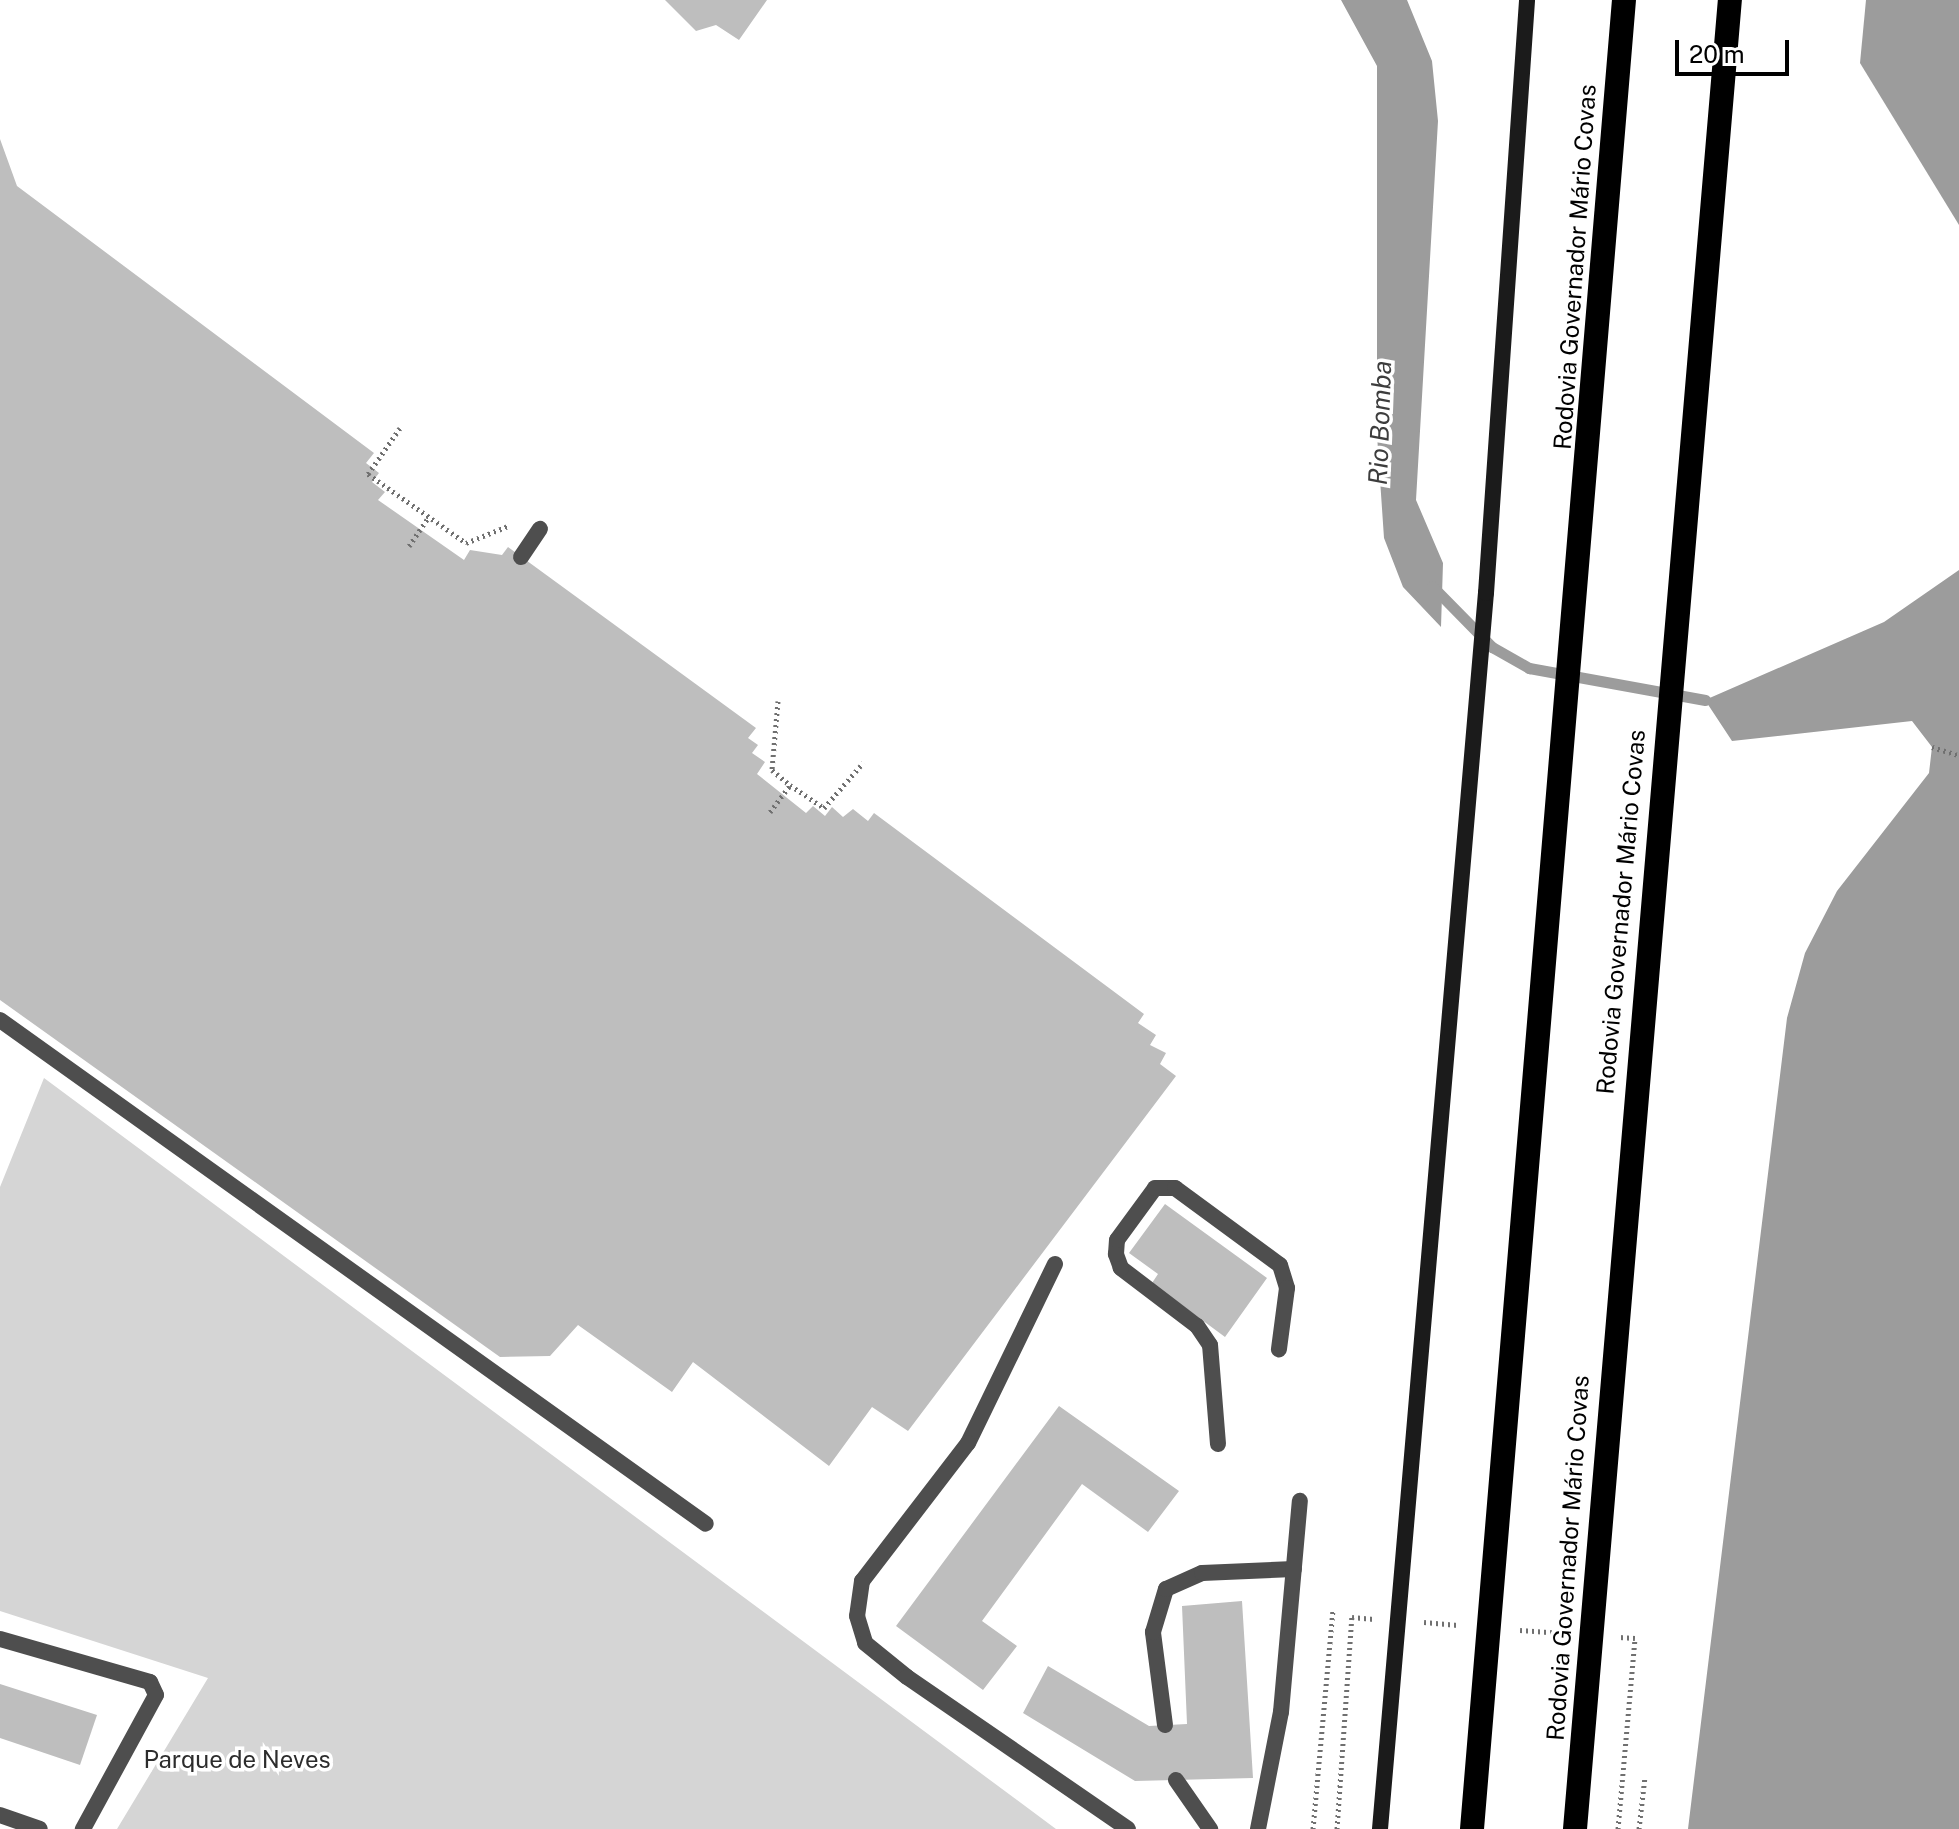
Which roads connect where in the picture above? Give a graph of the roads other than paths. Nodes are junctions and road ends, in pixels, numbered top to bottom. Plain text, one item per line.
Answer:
1 (1527, 0) edge
2 (1624, 0) edge
3 (1730, 0) edge
4 (540, 529) dead end
5 (521, 557) dead end
6 (0, 1020) edge
7 (1055, 1264) dead end
8 (1279, 1349) dead end
9 (1218, 1444) dead end
10 (1300, 1501) dead end
11 (706, 1524) dead end
12 (1294, 1569) junction
13 (0, 1639) edge
14 (1165, 1725) dead end
15 (1176, 1780) dead end
16 (0, 1815) edge
17 (40, 1829) edge
18 (83, 1829) edge
19 (1128, 1829) edge
20 (1210, 1829) edge
21 (1258, 1829) edge
22 (1380, 1829) edge
23 (1472, 1829) edge
24 (1575, 1829) edge

1 - 22 main road
2 - 23 highway, Rodovia Governador Mário Covas
3 - 24 highway, Rodovia Governador Mário Covas
4 - 5 lane
6 - 11 lane
7 - 19 lane
8 - 9 lane
10 - 12 lane
12 - 14 lane
12 - 21 lane
13 - 18 lane
15 - 20 lane
16 - 17 lane

